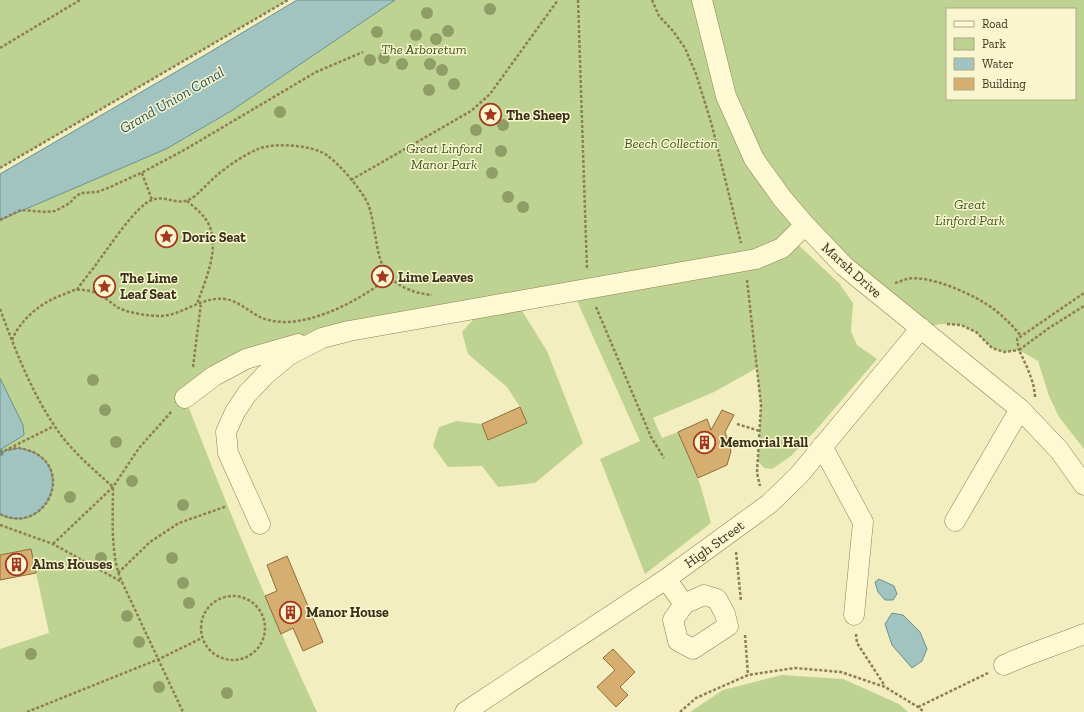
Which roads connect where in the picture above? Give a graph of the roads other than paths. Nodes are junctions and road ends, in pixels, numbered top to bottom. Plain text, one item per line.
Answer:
1 (702, 0) edge
2 (805, 225) junction
3 (921, 328) junction
4 (322, 338) junction
5 (188, 396) road end
6 (1026, 414) junction
7 (822, 446) junction
8 (1084, 485) edge
9 (956, 522) dead end
10 (260, 524) dead end
11 (666, 579) junction
12 (684, 604) dead end
13 (854, 615) road end
14 (1084, 634) edge
15 (1004, 665) road end
16 (486, 706) edge
17 (465, 712) edge

1 - 2 street, Marsh Drive
2 - 3 street, Marsh Drive
2 - 4 street
3 - 6 street, Marsh Drive
3 - 7 street, High Street
4 - 5 street
4 - 10 street
6 - 8 street, Marsh Drive
6 - 9 street
7 - 11 street, High Street
7 - 13 street
11 - 12 street
11 - 16 street, High Street
14 - 15 street
16 - 17 street, High Street

